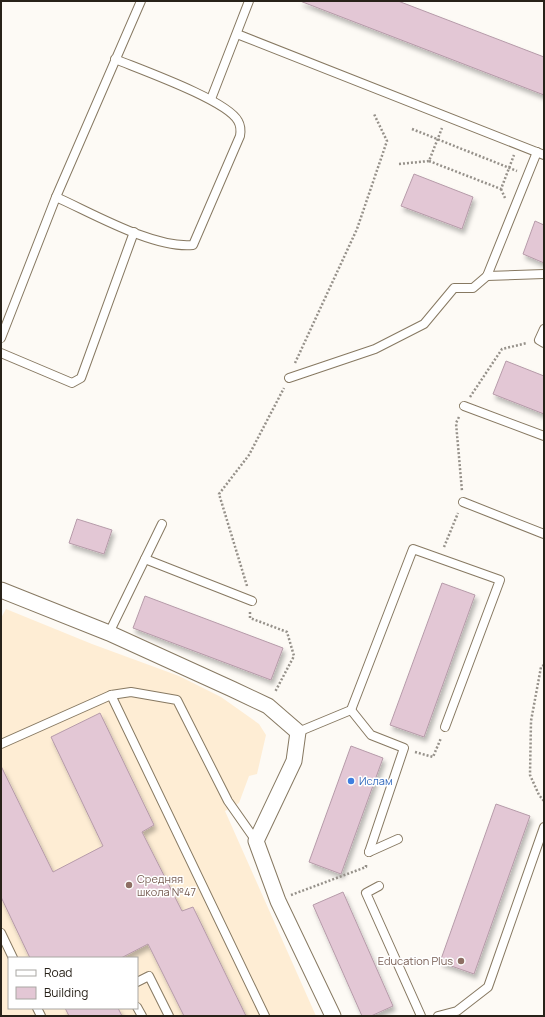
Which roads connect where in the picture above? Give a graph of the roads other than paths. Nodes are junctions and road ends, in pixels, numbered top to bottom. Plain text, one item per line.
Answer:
1 (141, 1) edge
2 (249, 1) edge
3 (237, 34) junction
4 (114, 59) junction
5 (211, 99) junction
6 (541, 154) edge
7 (56, 197) junction
8 (134, 232) junction
9 (544, 274) edge
10 (487, 276) junction
11 (544, 328) edge
12 (1, 338) edge
13 (544, 343) edge
14 (1, 353) edge
15 (289, 378) road end
16 (464, 406) dead end
17 (544, 436) edge
18 (463, 502) road end
19 (162, 524) dead end
20 (544, 534) edge
21 (145, 559) junction
22 (1, 590) edge
23 (252, 601) road end
24 (109, 633) junction
25 (111, 696) junction
26 (351, 710) junction
27 (445, 728) road end
28 (298, 732) junction
29 (1, 744) edge
30 (544, 827) edge
31 (398, 839) dead end
32 (256, 841) junction
33 (379, 886) dead end
34 (1, 933) edge
35 (13, 957) edge
36 (138, 982) edge
37 (456, 1014) edge
38 (168, 1016) edge
39 (265, 1016) edge
40 (333, 1016) edge
41 (421, 1016) edge
42 (438, 1016) edge

1 - 4 lane
2 - 3 lane
3 - 5 lane
3 - 6 lane
4 - 5 lane
4 - 7 lane
5 - 8 lane
6 - 10 lane
7 - 8 lane
7 - 12 lane
8 - 14 lane
9 - 10 lane
10 - 15 lane
11 - 13 lane
16 - 17 lane
18 - 20 lane
19 - 21 lane
21 - 23 lane
21 - 24 lane
22 - 24 street
24 - 28 street
25 - 29 lane
25 - 32 lane
25 - 39 lane
26 - 27 lane
26 - 28 lane
26 - 31 lane
28 - 32 street
30 - 37 lane
32 - 40 street
33 - 41 lane
34 - 35 lane
36 - 38 lane
37 - 42 lane

